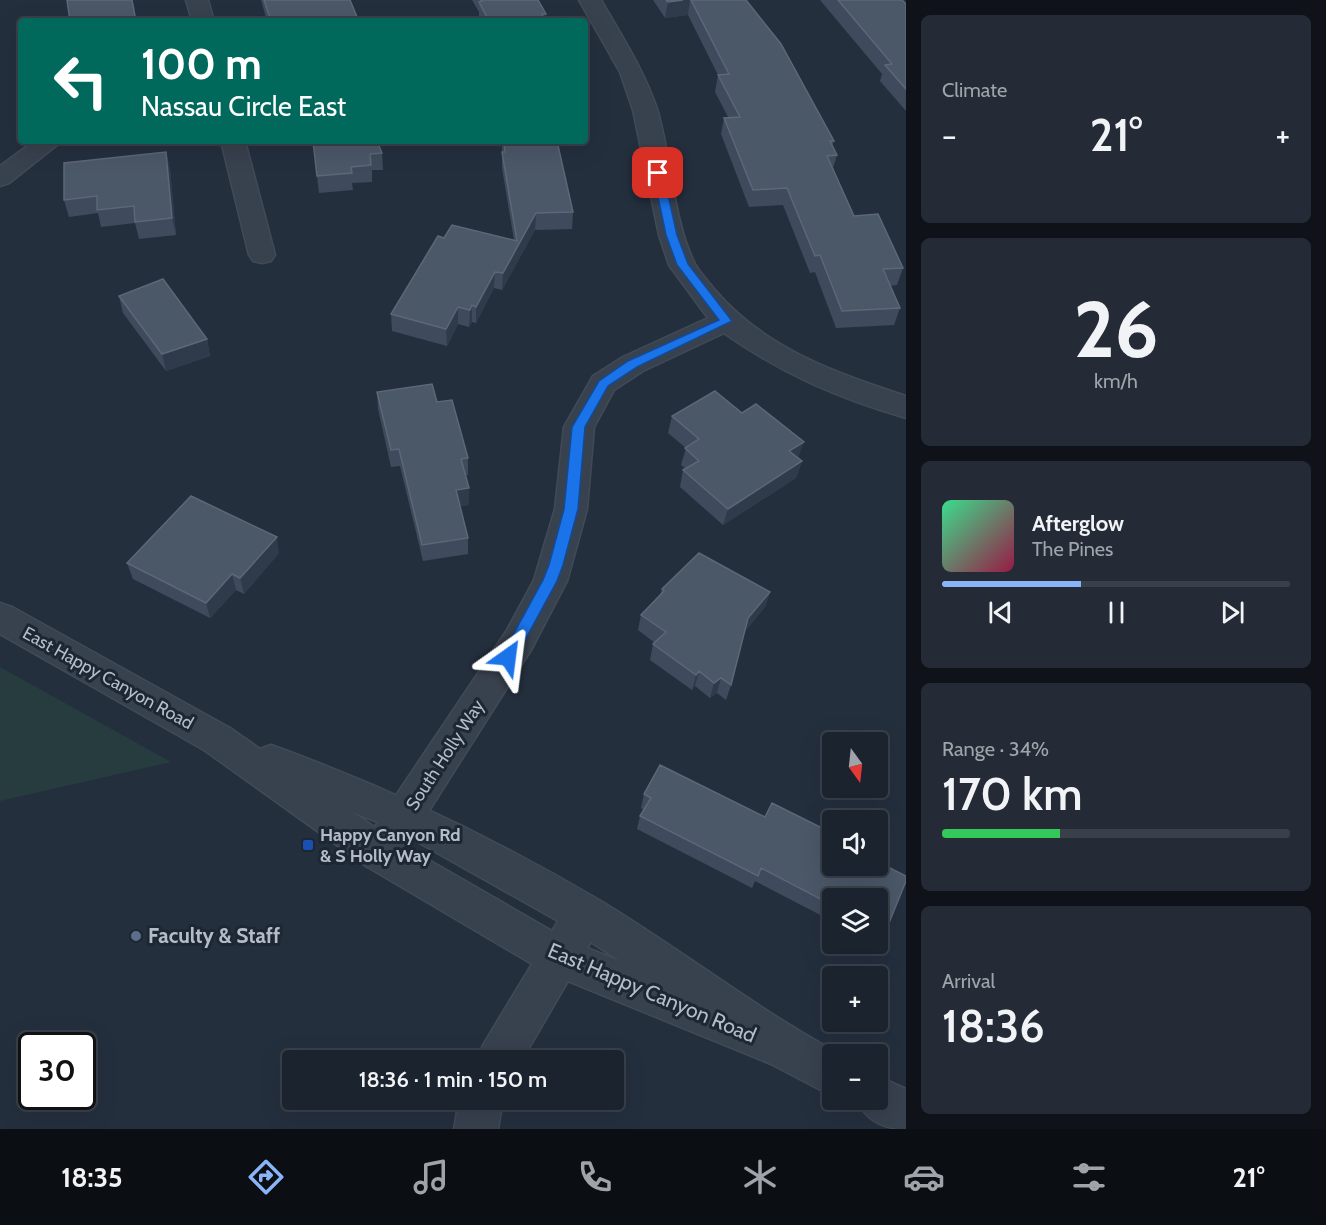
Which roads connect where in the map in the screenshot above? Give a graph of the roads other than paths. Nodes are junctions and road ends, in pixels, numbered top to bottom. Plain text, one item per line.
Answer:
1 (197, 0) edge
2 (590, 0) edge
3 (202, 18) edge
4 (46, 144) edge
5 (234, 144) edge
6 (0, 178) edge
7 (262, 255) dead end
8 (726, 321) junction
9 (906, 407) edge
10 (0, 617) edge
11 (217, 739) junction
12 (406, 816) junction
13 (380, 853) junction
14 (585, 914) junction
15 (559, 957) junction
16 (786, 1049) junction
17 (504, 1050) edge
18 (822, 1069) edge
19 (888, 1104) edge
20 (479, 1110) edge
21 (906, 1114) edge
22 (476, 1129) edge

1 - 3 street
2 - 8 street
4 - 6 street
5 - 7 street
8 - 9 street
8 - 12 street, South Holly Way
10 - 11 street, East Happy Canyon Road
11 - 12 street, East Happy Canyon Road
11 - 13 street, East Happy Canyon Road
12 - 13 street, South Holly Way
12 - 14 street, East Happy Canyon Road
13 - 15 street, East Happy Canyon Road
14 - 15 street
14 - 16 street, East Happy Canyon Road
15 - 16 street, East Happy Canyon Road
15 - 17 street
16 - 18 street, East Happy Canyon Road
19 - 21 street
20 - 22 street

